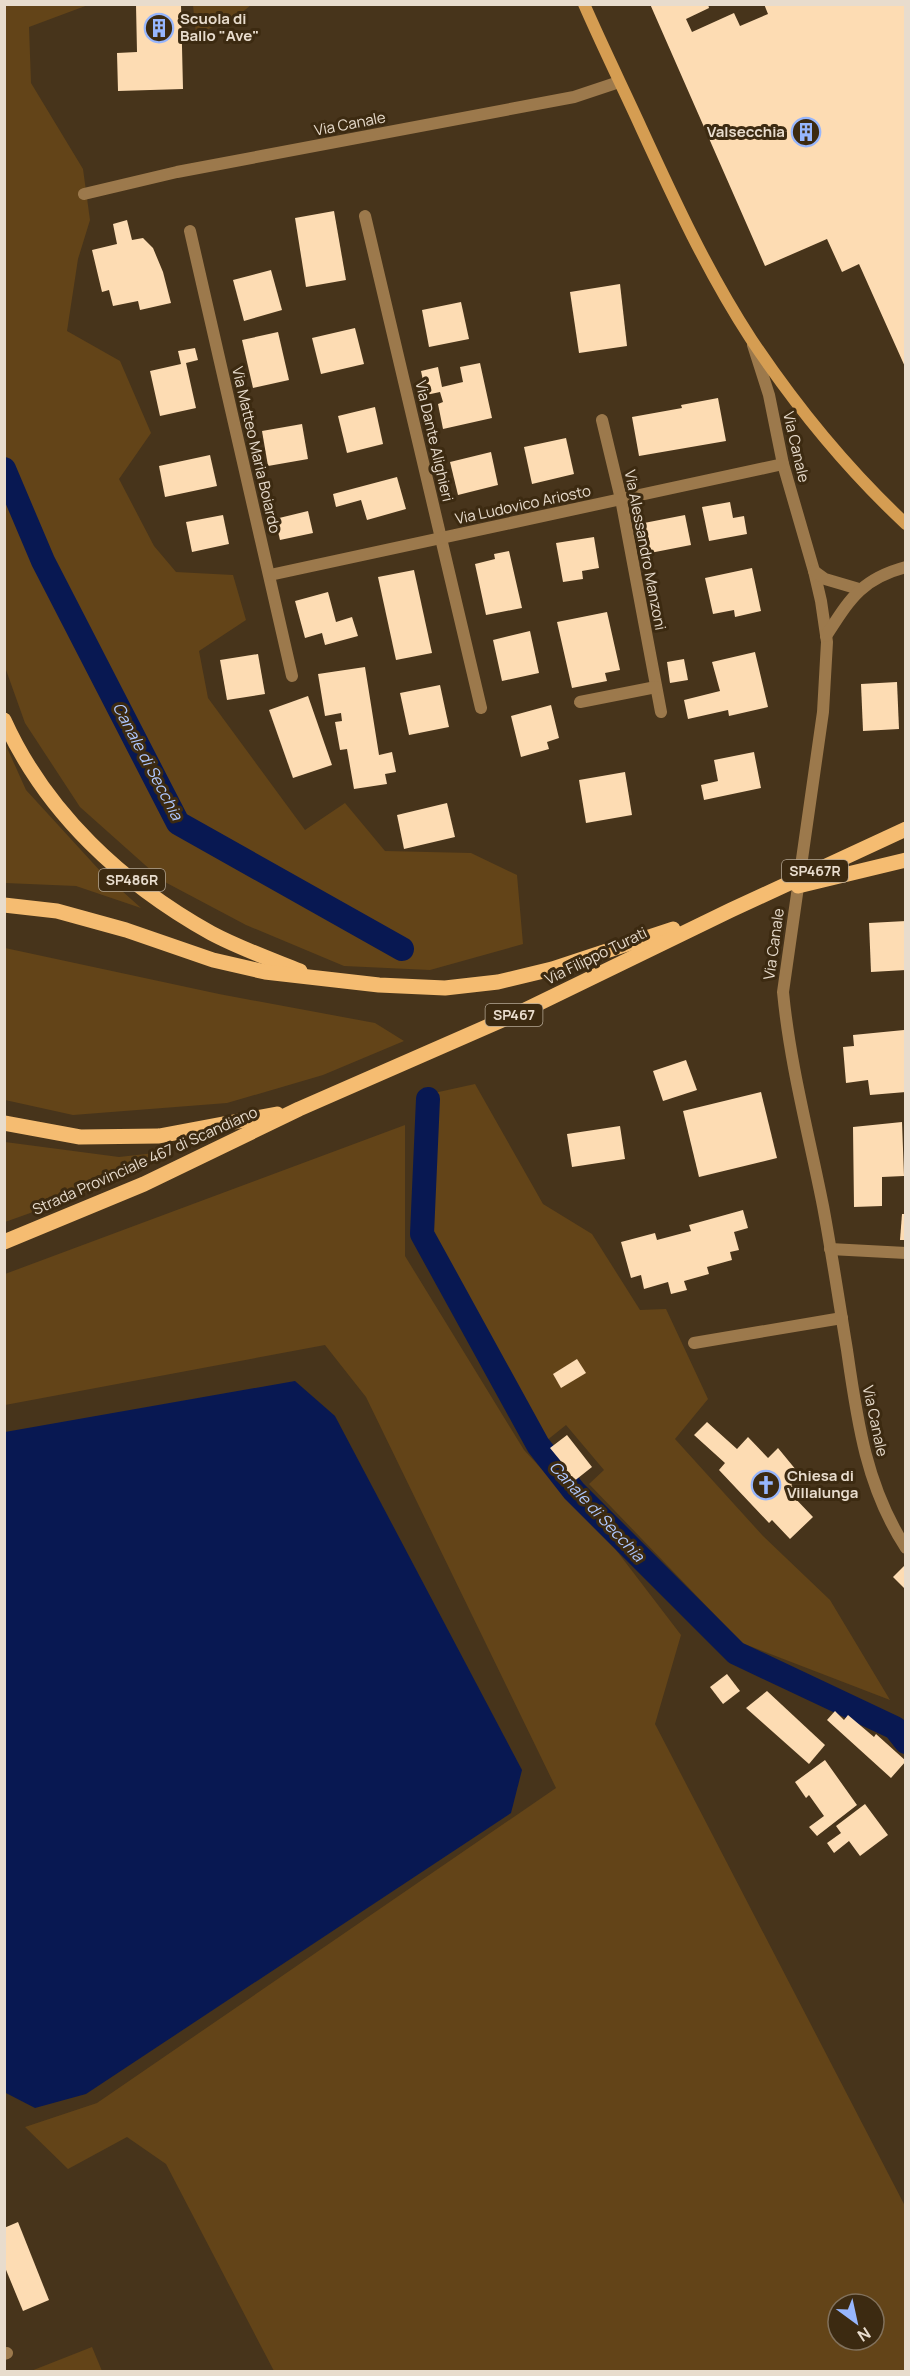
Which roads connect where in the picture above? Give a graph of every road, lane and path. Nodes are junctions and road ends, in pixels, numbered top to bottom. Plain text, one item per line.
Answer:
1 (584, 4) edge
2 (620, 82) junction
3 (84, 194) dead end
4 (365, 216) dead end
5 (190, 231) dead end
6 (751, 339) junction
7 (602, 420) dead end
8 (783, 465) junction
9 (621, 499) junction
10 (906, 524) edge
11 (441, 539) junction
12 (906, 567) edge
13 (814, 572) junction
14 (270, 575) junction
15 (859, 589) junction
16 (826, 636) junction
17 (292, 676) dead end
18 (656, 687) junction
19 (580, 702) dead end
20 (481, 708) dead end
21 (661, 712) dead end
22 (4, 720) edge
23 (906, 829) edge
24 (906, 860) edge
25 (4, 905) edge
26 (728, 911) junction
27 (314, 976) junction
28 (299, 1109) junction
29 (4, 1123) edge
30 (4, 1242) edge
31 (830, 1250) junction
32 (906, 1253) edge
33 (842, 1318) junction
34 (694, 1343) dead end
35 (906, 1548) edge

1 - 2 main road, Via Canale
2 - 3 street, Via Canale
2 - 6 main road, Via Canale
4 - 11 street, Via Dante Alighieri
5 - 14 street, Via Matteo Maria Boiardo
6 - 8 street, Via Canale
6 - 10 main road, Via Canale
7 - 9 street, Via Alessandro Manzoni
8 - 9 street, Via Ludovico Ariosto
8 - 13 street, Via Canale
9 - 11 street, Via Ludovico Ariosto
9 - 18 street, Via Alessandro Manzoni
11 - 14 street, Via Ludovico Ariosto
11 - 20 street, Via Dante Alighieri
12 - 15 street
13 - 15 street
13 - 16 street, Via Canale
14 - 17 street, Via Matteo Maria Boiardo
15 - 16 street
16 - 31 street, Via Canale
18 - 19 street
18 - 21 street, Via Alessandro Manzoni
22 - 27 main road, SP486R
23 - 26 main road, Via Filippo Turati / SP467R
24 - 26 main road
25 - 27 main road
26 - 27 main road
26 - 28 main road, Via Filippo Turati / SP467
28 - 29 main road
28 - 30 main road, Strada Provinciale 467 di Scandiano / SP467
31 - 32 street
31 - 33 street, Via Canale
33 - 34 street
33 - 35 street, Via Canale

